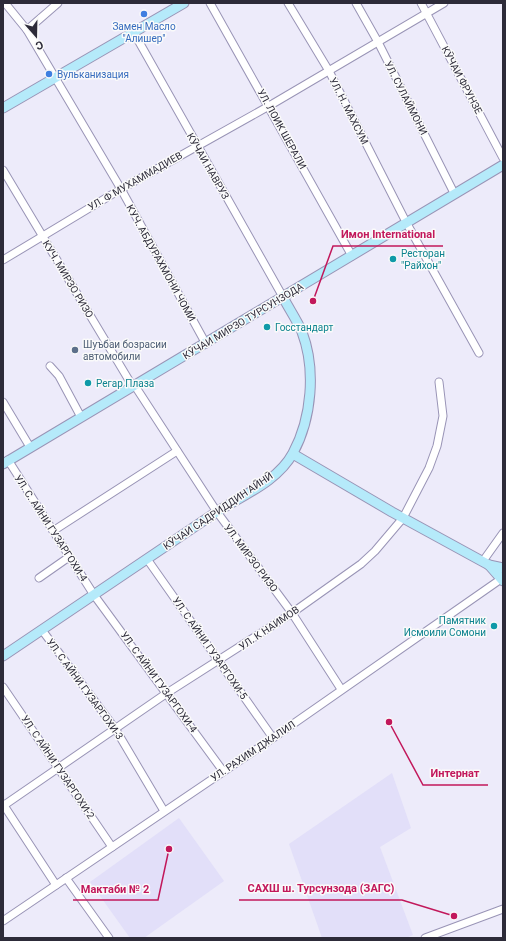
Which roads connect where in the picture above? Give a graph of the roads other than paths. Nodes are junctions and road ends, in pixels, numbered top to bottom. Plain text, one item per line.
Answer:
1 (5, 3) edge
2 (58, 3) edge
3 (184, 3) edge
4 (210, 3) edge
5 (288, 3) edge
6 (356, 3) edge
7 (421, 3) edge
8 (444, 3) edge
9 (427, 13) junction
10 (27, 30) junction
11 (134, 33) junction
12 (378, 42) junction
13 (329, 71) junction
14 (56, 79) junction
15 (269, 106) junction
16 (3, 108) edge
17 (197, 146) junction
18 (503, 158) edge
19 (503, 166) edge
20 (3, 170) edge
21 (121, 189) junction
22 (454, 193) junction
23 (406, 222) junction
24 (42, 235) junction
25 (352, 256) junction
26 (3, 260) edge
27 (283, 297) junction
28 (206, 344) junction
29 (479, 353) dead end
30 (50, 366) dead end
31 (439, 382) dead end
32 (134, 386) junction
33 (3, 402) edge
34 (82, 417) junction
35 (30, 447) junction
36 (177, 451) junction
37 (293, 454) junction
38 (6, 462) edge
39 (217, 512) junction
40 (403, 518) junction
41 (53, 531) junction
42 (503, 533) edge
43 (69, 557) junction
44 (147, 559) junction
45 (486, 563) junction
46 (503, 568) edge
47 (39, 578) dead end
48 (502, 580) edge
49 (94, 594) junction
50 (292, 613) junction
51 (42, 630) junction
52 (3, 656) edge
53 (220, 661) junction
54 (3, 687) edge
55 (341, 689) junction
56 (167, 693) junction
57 (116, 730) junction
58 (273, 738) junction
59 (59, 766) junction
60 (223, 771) junction
61 (3, 805) edge
62 (164, 811) junction
63 (112, 847) junction
64 (66, 878) junction
65 (56, 885) junction
66 (503, 909) edge
67 (3, 921) edge
68 (109, 938) edge
69 (425, 938) edge

1 - 10 street, КУЧ. АБДУРАХМОНИ ЧОМИ
2 - 10 street
3 - 11 street
4 - 15 street, УЛ. ЛОИК ШЕРАЛИ
5 - 13 street, УЛ. Н. МАХСУМ
6 - 12 street, УЛ. СУЛАЙМОНИ
7 - 9 street, КӮЧАИ ФРУНЗЕ
8 - 9 street, УЛ. Ф МУХАММАДИЕВ
9 - 12 street, УЛ. Ф МУХАММАДИЕВ
9 - 18 street, КӮЧАИ ФРУНЗЕ
10 - 14 street, КУЧ. АБДУРАХМОНИ ЧОМИ
11 - 14 street
11 - 17 street, КӮЧАИ НАВРУЗ
12 - 13 street, УЛ. Ф МУХАММАДИЕВ
12 - 22 street, УЛ. СУЛАЙМОНИ
13 - 15 street, УЛ. Ф МУХАММАДИЕВ
13 - 23 street, УЛ. Н. МАХСУМ
14 - 16 street
14 - 21 street, КУЧ. АБДУРАХМОНИ ЧОМИ
15 - 17 street, УЛ. Ф МУХАММАДИЕВ
15 - 25 street, УЛ. ЛОИК ШЕРАЛИ
17 - 21 street, УЛ. Ф МУХАММАДИЕВ
17 - 27 street, КӮЧАИ НАВРУЗ
19 - 22 street, КӮЧАИ МИРЗО ТУРСУНЗОДА
20 - 24 street, КУЧ. МИРЗО РИЗО
21 - 24 street, УЛ. Ф МУХАММАДИЕВ
21 - 28 street, КУЧ. АБДУРАХМОНИ ЧОМИ
22 - 23 street, КӮЧАИ МИРЗО ТУРСУНЗОДА
23 - 25 street, КӮЧАИ МИРЗО ТУРСУНЗОДА
23 - 29 street, УЛ. Н. МАХСУМ
24 - 26 street, УЛ. Ф МУХАММАДИЕВ
24 - 32 street, КУЧ. МИРЗО РИЗО
25 - 27 street, КӮЧАИ МИРЗО ТУРСУНЗОДА
27 - 28 street, КӮЧАИ МИРЗО ТУРСУНЗОДА
27 - 37 street, КӮЧАИ САДРИДДИН АЙНӢ
28 - 32 street, КӮЧАИ МИРЗО ТУРСУНЗОДА
30 - 34 street
31 - 40 street, УЛ. К НАИМОВ
32 - 34 street, КӮЧАИ МИРЗО ТУРСУНЗОДА
32 - 36 street, УЛ. МИРЗО РИЗО
33 - 35 street
34 - 35 street, КӮЧАИ МИРЗО ТУРСУНЗОДА
35 - 38 street, КӮЧАИ МИРЗО ТУРСУНЗОДА
36 - 39 street, УЛ. МИРЗО РИЗО
36 - 41 street
37 - 39 street, КӮЧАИ САДРИДДИН АЙНӢ
37 - 40 street
38 - 41 street, УЛ. С. АЙНИ ГУЗАРГОХИ-4
39 - 44 street, КӮЧАИ САДРИДДИН АЙНӢ
39 - 50 street, УЛ. МИРЗО РИЗО
40 - 45 street
40 - 50 street, УЛ. К НАИМОВ
41 - 43 street, УЛ. С. АЙНИ ГУЗАРГОХИ-4
42 - 45 street
43 - 47 street
43 - 49 street, УЛ. С. АЙНИ ГУЗАРГОХИ-4
44 - 49 street, КӮЧАИ САДРИДДИН АЙНӢ
44 - 53 street, УЛ. С АЙНИ ГУЗАРГОХИ-5
45 - 46 street
45 - 48 street
48 - 55 street, УЛ. РАХИМ ДЖАЛИЛ
49 - 51 street, КӮЧАИ САДРИДДИН АЙНӢ
49 - 56 street, УЛ. С АЙНИ ГУЗАРГОХИ-4
50 - 53 street, УЛ. К НАИМОВ
50 - 55 street, УЛ. МИРЗО РИЗО
51 - 52 street, КӮЧАИ САДРИДДИН АЙНӢ
51 - 57 street, УЛ. С АЙНИ ГУЗАРГОХИ-3
53 - 56 street, УЛ. К НАИМОВ
53 - 58 street, УЛ. С АЙНИ ГУЗАРГОХИ-5
54 - 59 street, УЛ. С АЙНИ ГУЗАРГОХИ-2
55 - 58 street, УЛ. РАХИМ ДЖАЛИЛ
56 - 57 street, УЛ. К НАИМОВ
56 - 60 street, УЛ. С АЙНИ ГУЗАРГОХИ-4
57 - 59 street, УЛ. К НАИМОВ
57 - 62 street, УЛ. С АЙНИ ГУЗАРГОХИ-3
58 - 60 street, УЛ. РАХИМ ДЖАЛИЛ
59 - 61 street, УЛ. К НАИМОВ
59 - 63 street, УЛ. С АЙНИ ГУЗАРГОХИ-2
60 - 62 street, УЛ. РАХИМ ДЖАЛИЛ
61 - 65 street
62 - 63 street, УЛ. РАХИМ ДЖАЛИЛ
63 - 64 street, УЛ. РАХИМ ДЖАЛИЛ
64 - 65 street, УЛ. РАХИМ ДЖАЛИЛ
64 - 68 street
65 - 67 street, УЛ. РАХИМ ДЖАЛИЛ
66 - 69 street

